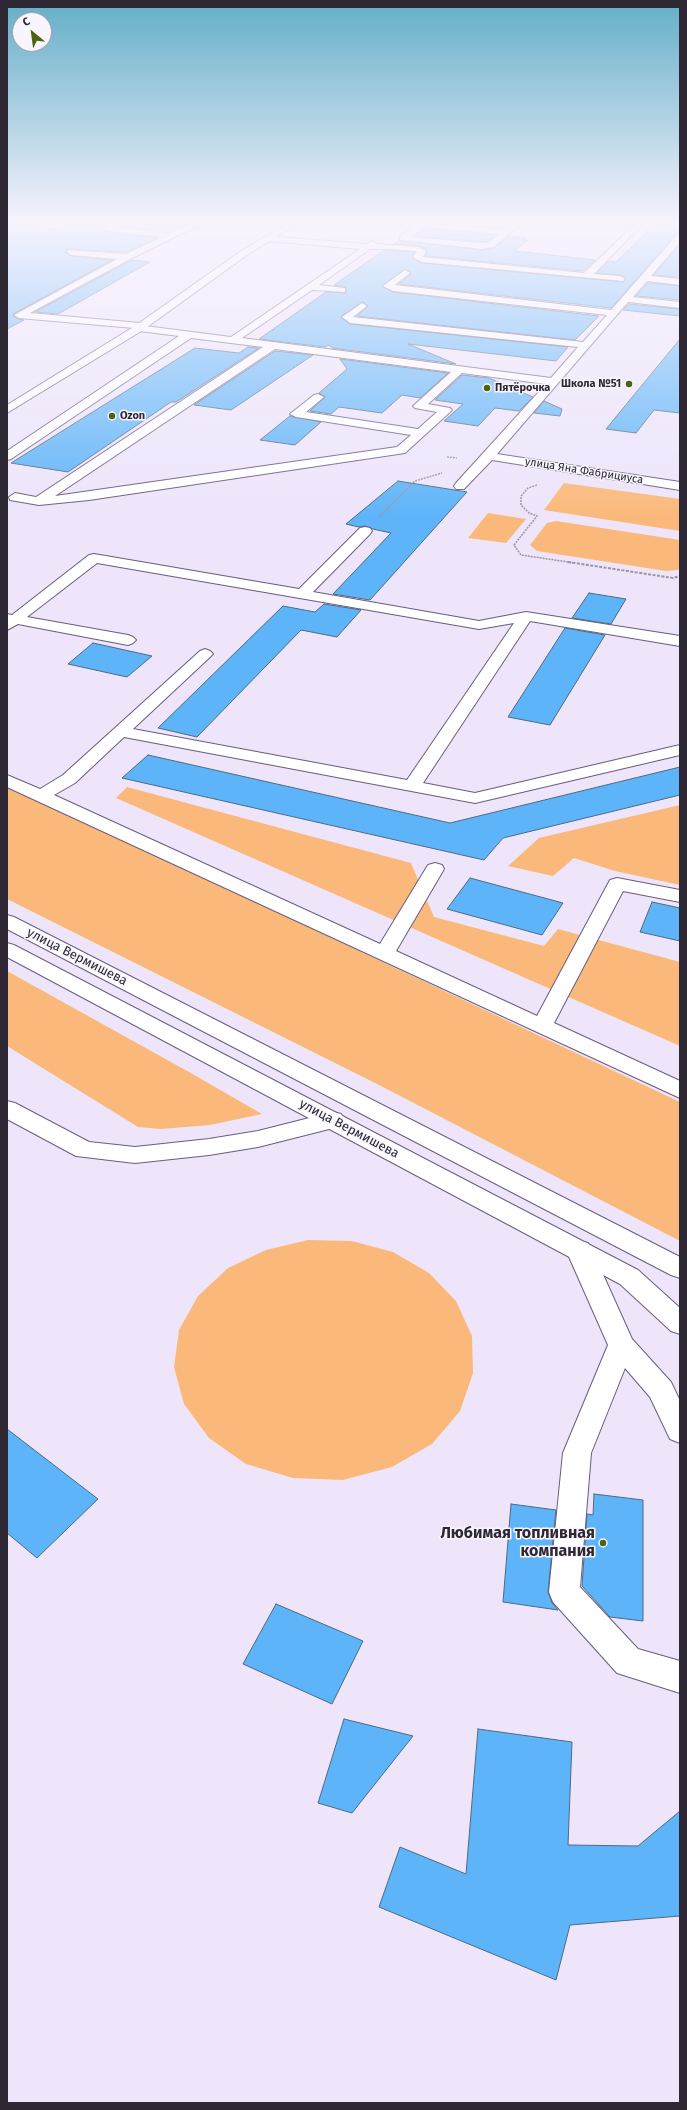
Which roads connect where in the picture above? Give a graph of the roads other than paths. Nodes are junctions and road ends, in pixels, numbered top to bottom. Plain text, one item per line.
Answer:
1 (74, 320) edge
2 (148, 320) edge
3 (262, 320) edge
4 (354, 320) edge
5 (607, 320) edge
6 (139, 327) junction
7 (188, 335) junction
8 (233, 340) junction
9 (586, 345) junction
10 (272, 346) junction
11 (460, 370) junction
12 (553, 382) junction
13 (318, 398) dead end
14 (7, 410) edge
15 (421, 433) junction
16 (7, 456) edge
17 (489, 456) junction
18 (7, 486) edge
19 (460, 486) dead end
20 (680, 486) edge
21 (11, 500) edge
22 (39, 501) junction
23 (365, 532) road end
24 (302, 595) junction
25 (526, 616) junction
26 (9, 621) edge
27 (128, 640) dead end
28 (680, 641) edge
29 (204, 654) dead end
30 (122, 732) junction
31 (680, 750) edge
32 (7, 780) edge
33 (412, 786) junction
34 (40, 796) junction
35 (434, 869) dead end
36 (680, 896) edge
37 (7, 921) edge
38 (7, 949) edge
39 (384, 954) junction
40 (542, 1026) junction
41 (680, 1090) edge
42 (7, 1109) edge
43 (333, 1120) junction
44 (580, 1250) junction
45 (680, 1268) edge
46 (680, 1324) edge
47 (621, 1344) junction
48 (680, 1431) edge
49 (680, 1677) edge

1 - 6 main road
2 - 6 main road
3 - 8 main road
4 - 9 main road
5 - 9 main road
6 - 7 main road
6 - 14 main road
7 - 8 main road
7 - 16 main road
8 - 10 main road
9 - 12 main road
10 - 11 main road
10 - 22 main road
11 - 12 main road
11 - 15 main road
12 - 17 main road
13 - 15 main road
15 - 22 main road
17 - 19 main road
17 - 20 main road, улица Яна Фабрициуса
18 - 21 main road
21 - 22 main road
23 - 24 main road
24 - 25 main road
24 - 26 main road
25 - 28 main road
25 - 33 main road
26 - 27 main road
29 - 30 main road
30 - 33 main road
30 - 34 main road
31 - 33 main road
32 - 34 main road
34 - 39 main road
35 - 39 main road
36 - 40 main road
37 - 45 main road, улица Вермишева
38 - 43 main road, улица Вермишева
39 - 40 main road
40 - 41 main road
42 - 43 main road
43 - 44 main road, улица Вермишева
44 - 46 main road, улица Вермишева
44 - 47 main road
47 - 48 main road
47 - 49 main road

